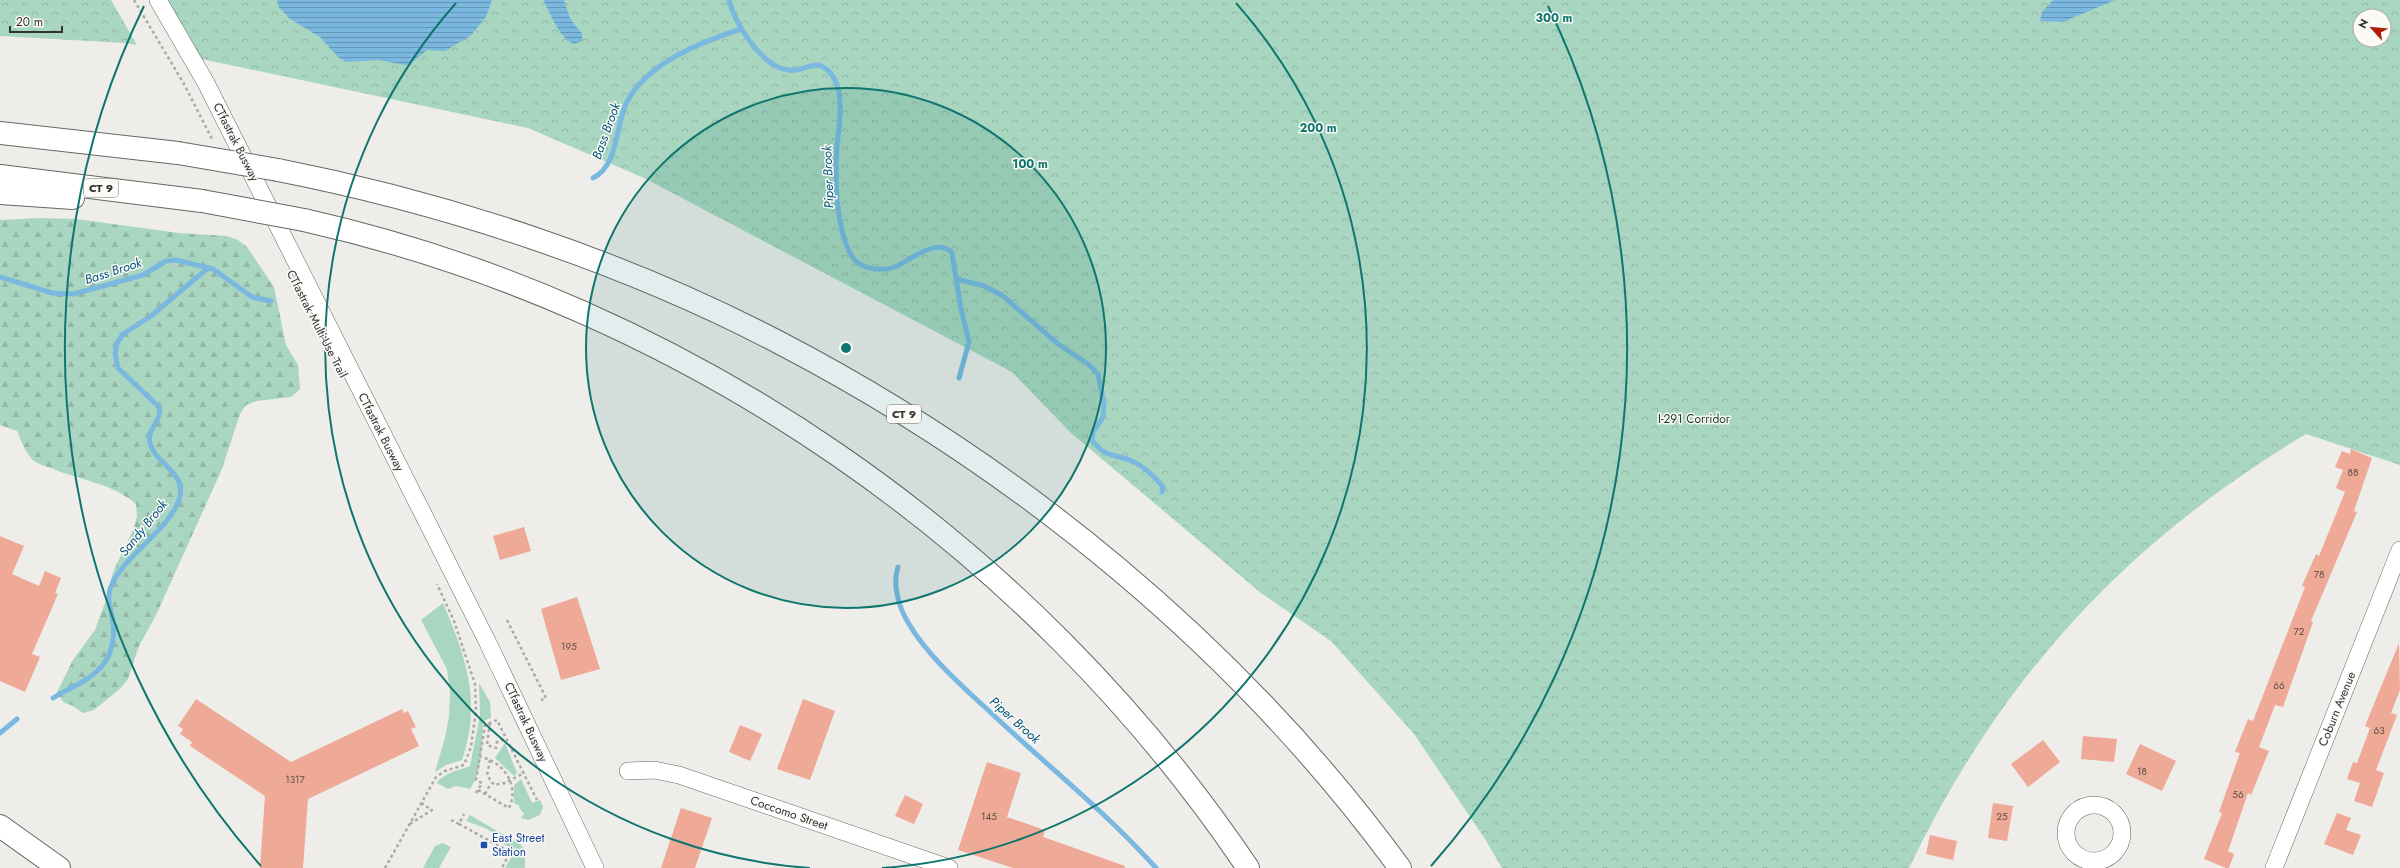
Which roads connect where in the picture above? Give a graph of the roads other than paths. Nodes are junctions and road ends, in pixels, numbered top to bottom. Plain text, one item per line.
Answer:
1 (158, 0) edge
2 (0, 132) edge
3 (0, 176) edge
4 (136, 192) junction
5 (0, 193) edge
6 (2400, 550) edge
7 (628, 771) dead end
8 (0, 826) edge
9 (59, 868) edge
10 (594, 868) edge
11 (949, 868) edge
12 (1248, 868) edge
13 (1400, 868) edge
14 (2274, 868) edge

1 - 10 street, CTfastrak Busway
2 - 13 main road, CT 9, bridge
3 - 4 main road, CT 9
4 - 5 main road
4 - 12 main road, CT 9, bridge
6 - 14 street, Coburn Avenue
7 - 11 street, Coccomo Street
8 - 9 main road

